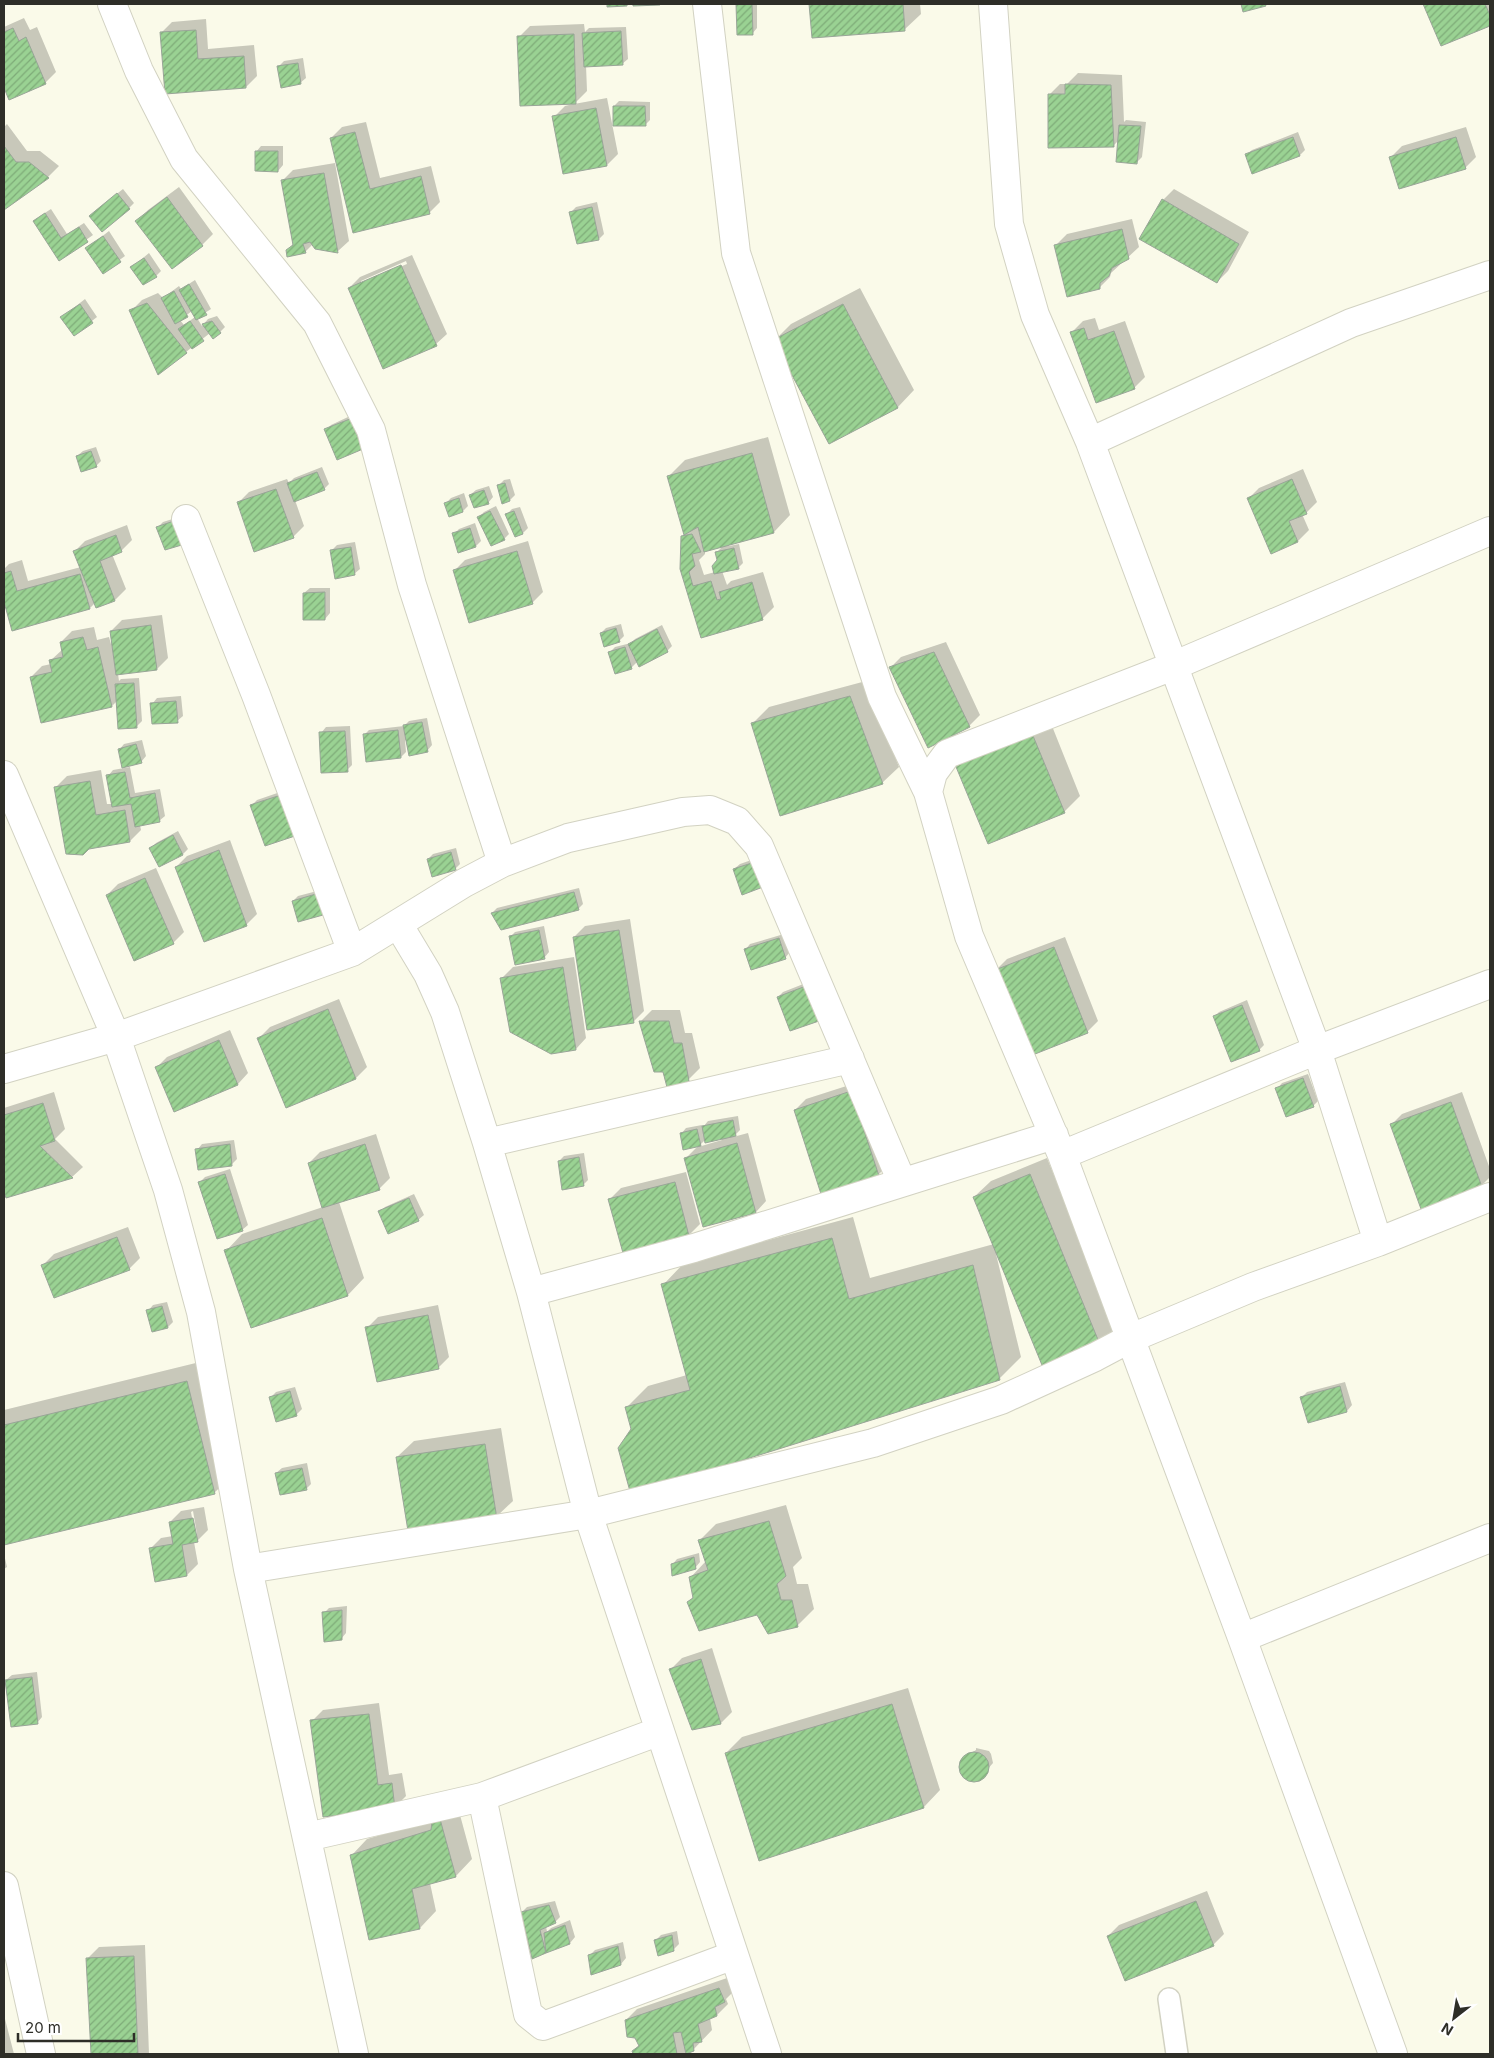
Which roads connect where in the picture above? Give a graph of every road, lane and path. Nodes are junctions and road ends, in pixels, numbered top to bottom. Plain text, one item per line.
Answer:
1 (112, 4) edge
2 (707, 4) edge
3 (993, 4) edge
4 (1490, 275) edge
5 (1090, 442) junction
6 (186, 518) dead end
7 (1490, 531) edge
8 (1173, 666) junction
9 (5, 784) edge
10 (928, 792) junction
11 (502, 863) junction
12 (398, 924) junction
13 (352, 952) junction
14 (1490, 984) edge
15 (116, 1037) junction
16 (1317, 1050) junction
17 (850, 1059) junction
18 (4, 1069) edge
19 (487, 1143) junction
20 (1058, 1145) junction
21 (902, 1182) junction
22 (1490, 1197) edge
23 (1378, 1242) junction
24 (530, 1292) junction
25 (1129, 1339) junction
26 (588, 1514) junction
27 (1490, 1538) edge
28 (248, 1569) junction
29 (1242, 1638) junction
30 (660, 1731) junction
31 (482, 1797) junction
32 (306, 1838) junction
33 (4, 1886) edge
34 (734, 1955) junction
35 (1169, 2000) dead end
36 (41, 2054) edge
37 (354, 2054) edge
38 (767, 2054) edge
39 (1177, 2054) edge
40 (1393, 2054) edge

1 - 11 street
2 - 10 street
3 - 5 street
4 - 5 street
5 - 8 street
6 - 13 street
7 - 8 street
8 - 10 street
8 - 16 street
9 - 15 street
10 - 20 street
11 - 12 street
11 - 17 street
12 - 13 street
12 - 19 street
13 - 15 street
14 - 16 street
15 - 18 street
15 - 28 street
16 - 20 street
16 - 23 street
17 - 19 street
17 - 21 street
19 - 24 street
20 - 21 street
20 - 25 street
21 - 24 street
22 - 23 street
23 - 25 street
24 - 26 street
25 - 26 street
25 - 29 street
26 - 28 street
26 - 30 street
27 - 29 street
28 - 32 street
29 - 40 street
30 - 31 street
30 - 34 street
31 - 32 street
31 - 34 street
32 - 37 street
33 - 36 street
34 - 38 street
35 - 39 lane

